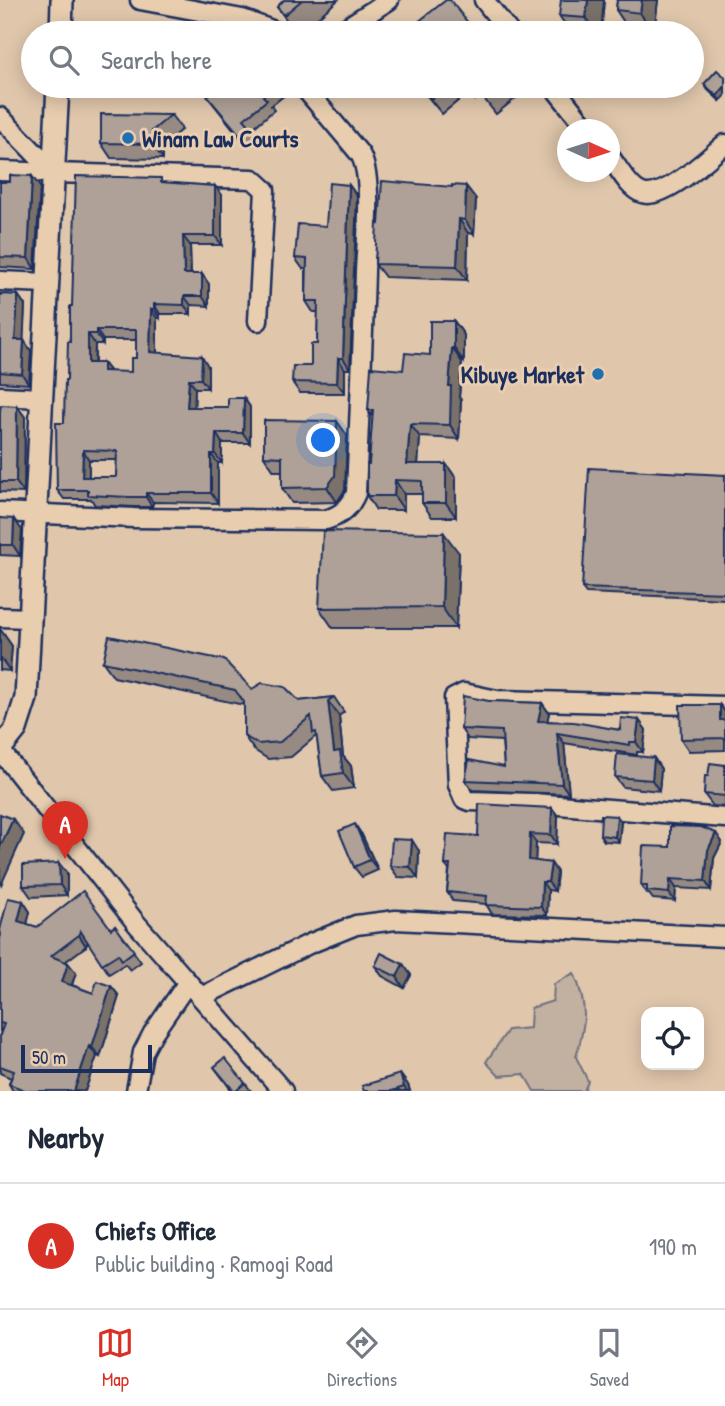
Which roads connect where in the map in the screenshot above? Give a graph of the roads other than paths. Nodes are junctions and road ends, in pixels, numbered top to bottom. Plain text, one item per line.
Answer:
1 (62, 0) edge
2 (140, 0) edge
3 (389, 0) edge
4 (484, 0) edge
5 (242, 19) joint
6 (61, 21) edge
7 (247, 21) edge
8 (357, 21) edge
9 (501, 21) edge
10 (57, 98) edge
11 (313, 98) edge
12 (562, 98) edge
13 (0, 117) edge
14 (579, 119) edge
15 (725, 144) edge
16 (620, 170) edge
17 (0, 171) edge
18 (54, 173) junction
19 (0, 281) edge
20 (47, 283) junction
21 (258, 321) dead end
22 (0, 396) edge
23 (41, 398) junction
24 (0, 512) edge
25 (35, 513) junction
26 (0, 617) edge
27 (30, 618) junction
28 (725, 706) edge
29 (0, 749) edge
30 (725, 818) edge
31 (725, 937) edge
32 (188, 982) junction
33 (201, 997) junction
34 (136, 1091) edge
35 (283, 1091) edge

1 - 6 street
2 - 5 street
3 - 8 street
4 - 9 street
5 - 7 street
10 - 18 street
11 - 25 street
12 - 14 street
13 - 18 street
15 - 16 street
17 - 18 street
18 - 20 street
18 - 21 street
19 - 20 street
20 - 23 street
22 - 23 street
23 - 25 street
24 - 25 street
25 - 27 street
26 - 27 street
27 - 29 street
28 - 30 street
29 - 32 street
31 - 33 street
32 - 33 street
32 - 34 street
33 - 35 street

